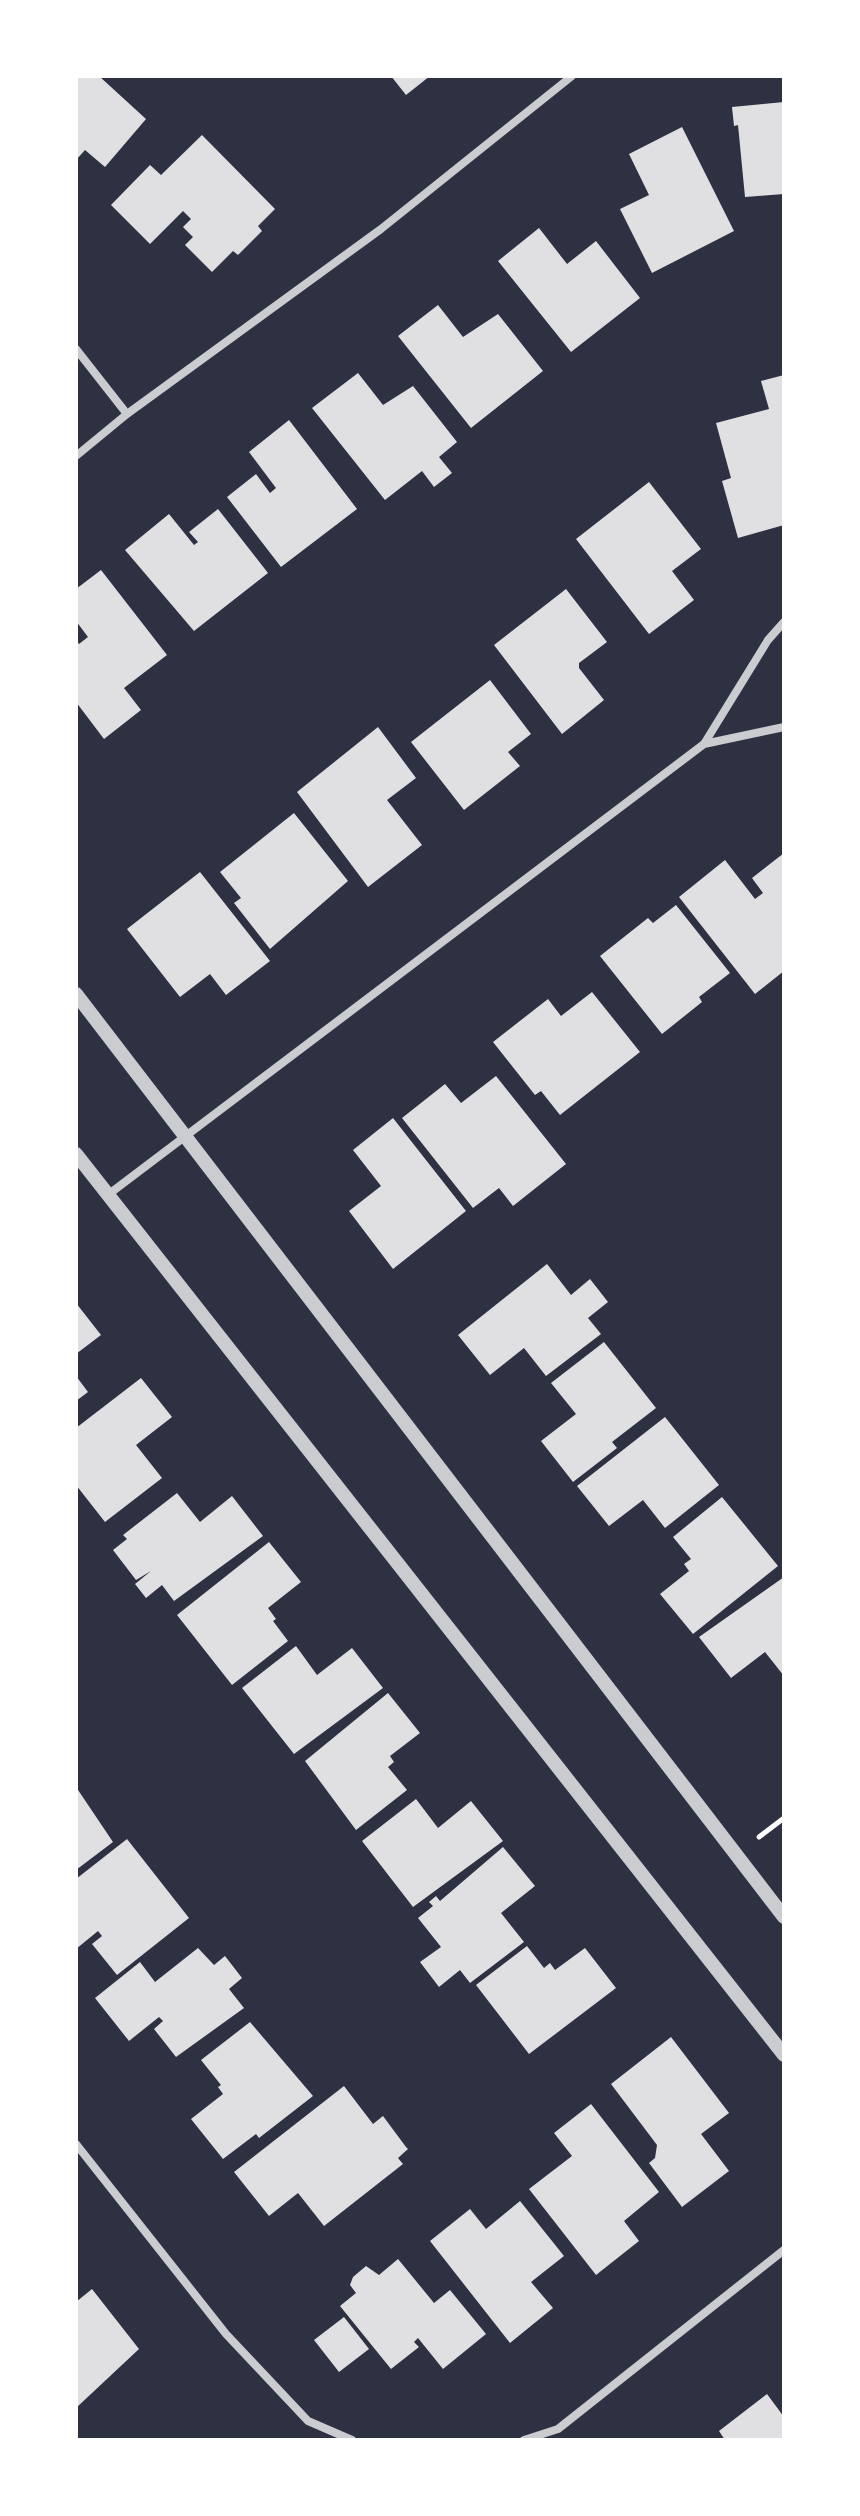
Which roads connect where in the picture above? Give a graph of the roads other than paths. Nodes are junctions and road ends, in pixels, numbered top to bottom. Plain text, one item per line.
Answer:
1 (572, 76) edge
2 (76, 349) edge
3 (127, 414) junction
4 (76, 456) edge
5 (784, 622) edge
6 (784, 727) edge
7 (704, 744) junction
8 (76, 994) edge
9 (187, 1135) junction
10 (76, 1154) edge
11 (109, 1194) junction
12 (784, 1917) edge
13 (784, 2055) edge
14 (76, 2144) edge
15 (80, 2158) edge
16 (784, 2250) edge
17 (352, 2440) edge
18 (524, 2440) edge

1 - 3 street
2 - 3 street
3 - 4 street
5 - 7 street
6 - 7 street
7 - 9 street
8 - 9 street
9 - 11 street
9 - 12 street
10 - 11 street
11 - 13 street
14 - 15 street
15 - 17 street
16 - 18 street

